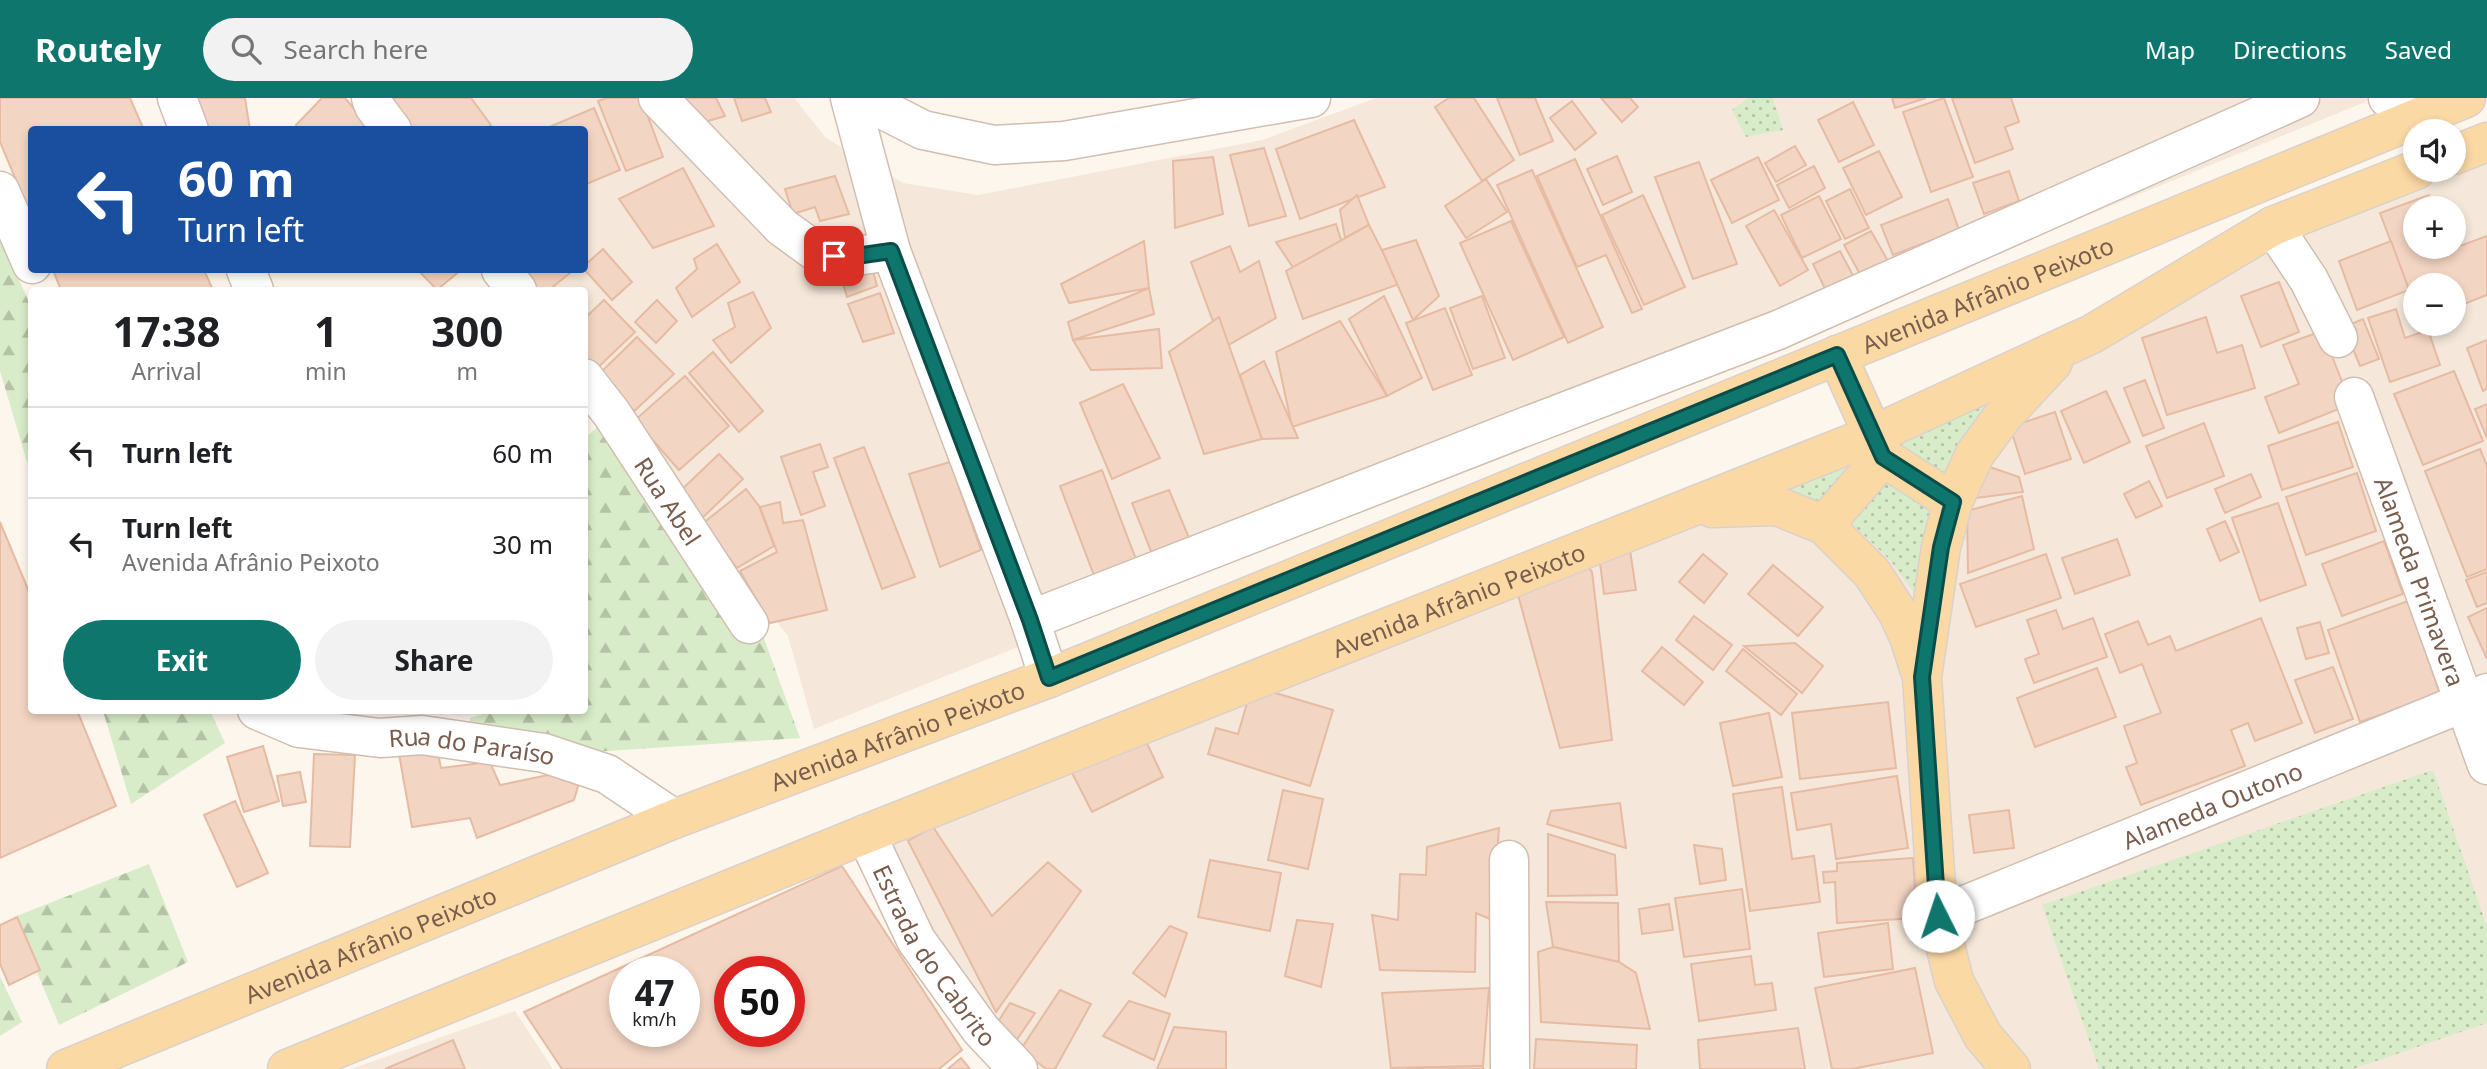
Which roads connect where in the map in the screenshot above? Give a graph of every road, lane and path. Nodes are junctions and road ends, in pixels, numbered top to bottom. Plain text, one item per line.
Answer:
1 (177, 98) edge
2 (658, 98) edge
3 (850, 98) edge
4 (869, 98) edge
5 (1311, 98) edge
6 (2300, 98) edge
7 (2388, 98) edge
8 (2466, 98) edge
9 (2426, 114) junction
10 (188, 126) edge
11 (2487, 142) edge
12 (2466, 150) edge
13 (2403, 175) edge
14 (0, 191) edge
15 (2273, 226) junction
16 (891, 251) junction
17 (28, 255) edge
18 (503, 273) edge
19 (515, 287) edge
20 (2092, 334) junction
21 (2338, 338) dead end
22 (1837, 355) junction
23 (588, 383) edge
24 (2354, 397) dead end
25 (1878, 446) junction
26 (1953, 502) junction
27 (1688, 508) junction
28 (1824, 525) junction
29 (1030, 620) junction
30 (749, 624) dead end
31 (1922, 677) junction
32 (1049, 678) junction
33 (2475, 698) edge
34 (266, 714) edge
35 (418, 723) edge
36 (2487, 765) edge
37 (674, 819) junction
38 (866, 834) junction
39 (1509, 860) dead end
40 (1938, 916) junction
41 (335, 1060) edge
42 (66, 1069) edge
43 (287, 1069) edge
44 (1018, 1069) edge
45 (1510, 1069) edge
46 (2011, 1069) edge

1 - 10 street
2 - 16 street
3 - 16 street
4 - 5 street
6 - 29 street
7 - 9 street
8 - 9 main road, Avenida Afrânio Peixoto
9 - 22 main road, Avenida Afrânio Peixoto
11 - 12 main road
13 - 15 main road, Avenida Afrânio Peixoto
14 - 17 street
15 - 20 main road, Avenida Afrânio Peixoto
15 - 21 street
16 - 29 street
18 - 19 street
20 - 25 main road, Avenida Afrânio Peixoto
20 - 26 main road
22 - 25 main road
22 - 32 main road, Avenida Afrânio Peixoto
23 - 30 street, Rua Abel
24 - 33 street, Alameda Primavera
25 - 26 main road
25 - 27 main road, Avenida Afrânio Peixoto
25 - 28 main road
26 - 31 main road
27 - 28 main road
27 - 38 main road, Avenida Afrânio Peixoto
28 - 31 main road
29 - 32 street
31 - 40 main road
32 - 37 main road, Avenida Afrânio Peixoto
33 - 36 street, Alameda Primavera
33 - 40 street, Alameda Outono
34 - 35 street, Rua do Paraíso
35 - 37 street, Rua do Paraíso
37 - 42 main road, Avenida Afrânio Peixoto
38 - 41 main road, Avenida Afrânio Peixoto
38 - 44 street, Estrada do Cabrito
39 - 45 street
40 - 46 main road
41 - 43 main road, Avenida Afrânio Peixoto

